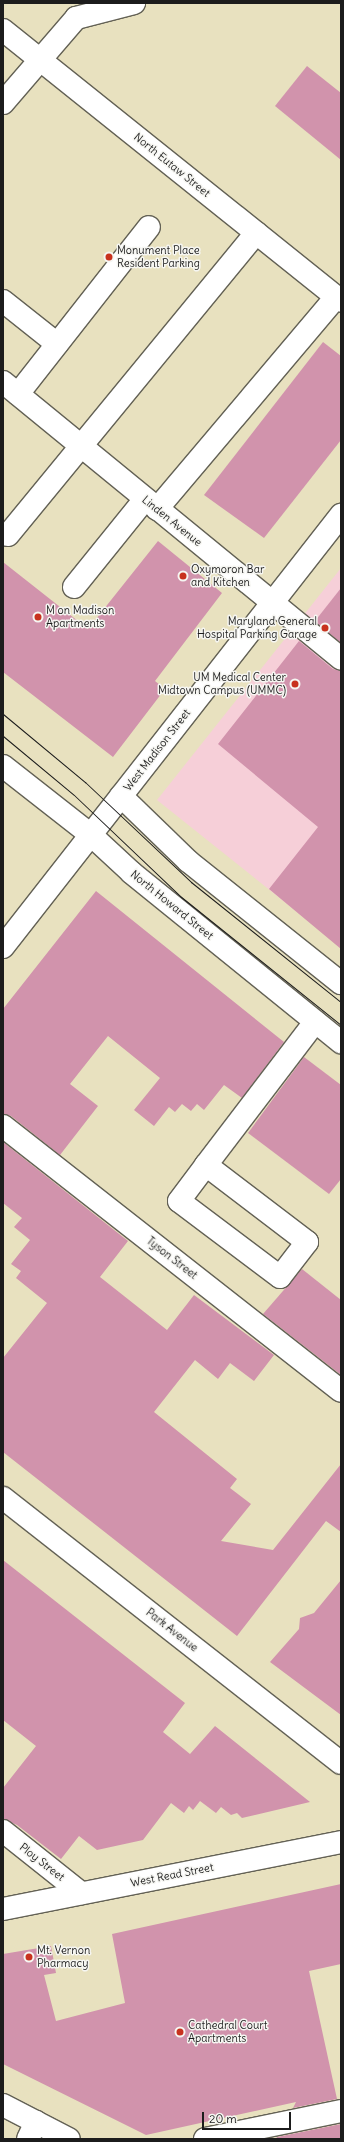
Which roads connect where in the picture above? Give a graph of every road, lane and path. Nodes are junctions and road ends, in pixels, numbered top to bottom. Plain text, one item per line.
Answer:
1 (134, 3) edge
2 (3, 30) edge
3 (39, 58) junction
4 (3, 103) edge
5 (149, 227) dead end
6 (256, 233) junction
7 (338, 299) edge
8 (3, 301) edge
9 (57, 344) junction
10 (10, 388) edge
11 (79, 445) junction
12 (151, 504) junction
13 (341, 515) edge
14 (8, 535) dead end
15 (74, 587) dead end
16 (271, 602) junction
17 (341, 659) edge
18 (3, 766) edge
19 (121, 796) junction
20 (91, 835) junction
21 (3, 947) edge
22 (341, 983) edge
23 (315, 1022) junction
24 (341, 1042) edge
25 (3, 1126) edge
26 (206, 1165) junction
27 (341, 1391) edge
28 (3, 1498) edge
29 (341, 1763) edge
30 (3, 1831) edge
31 (341, 1842) edge
32 (81, 1893) junction
33 (3, 1909) edge
34 (3, 2105) edge
35 (341, 2111) edge
36 (32, 2131) edge
37 (69, 2139) edge
38 (205, 2139) edge

1 - 3 street
2 - 3 street, North Eutaw Street
3 - 4 street
3 - 6 street, North Eutaw Street
5 - 9 street
6 - 7 street, North Eutaw Street
6 - 11 street
7 - 12 street
8 - 9 street
9 - 10 street
10 - 11 street, Linden Avenue
11 - 12 street, Linden Avenue
11 - 14 street
12 - 15 street
12 - 16 street, Linden Avenue
13 - 16 street, West Madison Street
16 - 17 street, Linden Avenue
16 - 19 street, West Madison Street
18 - 20 street, North Howard Street
19 - 20 street, West Madison Street
19 - 22 street
20 - 21 street, West Madison Street
20 - 23 street, North Howard Street
23 - 24 street, North Howard Street
23 - 26 street
25 - 27 street, Tyson Street
26 - 26 street
28 - 29 street, Park Avenue
30 - 32 street, Ploy Street
31 - 32 street, West Read Street
32 - 33 street, West Read Street
34 - 36 street
35 - 38 street
36 - 37 street

